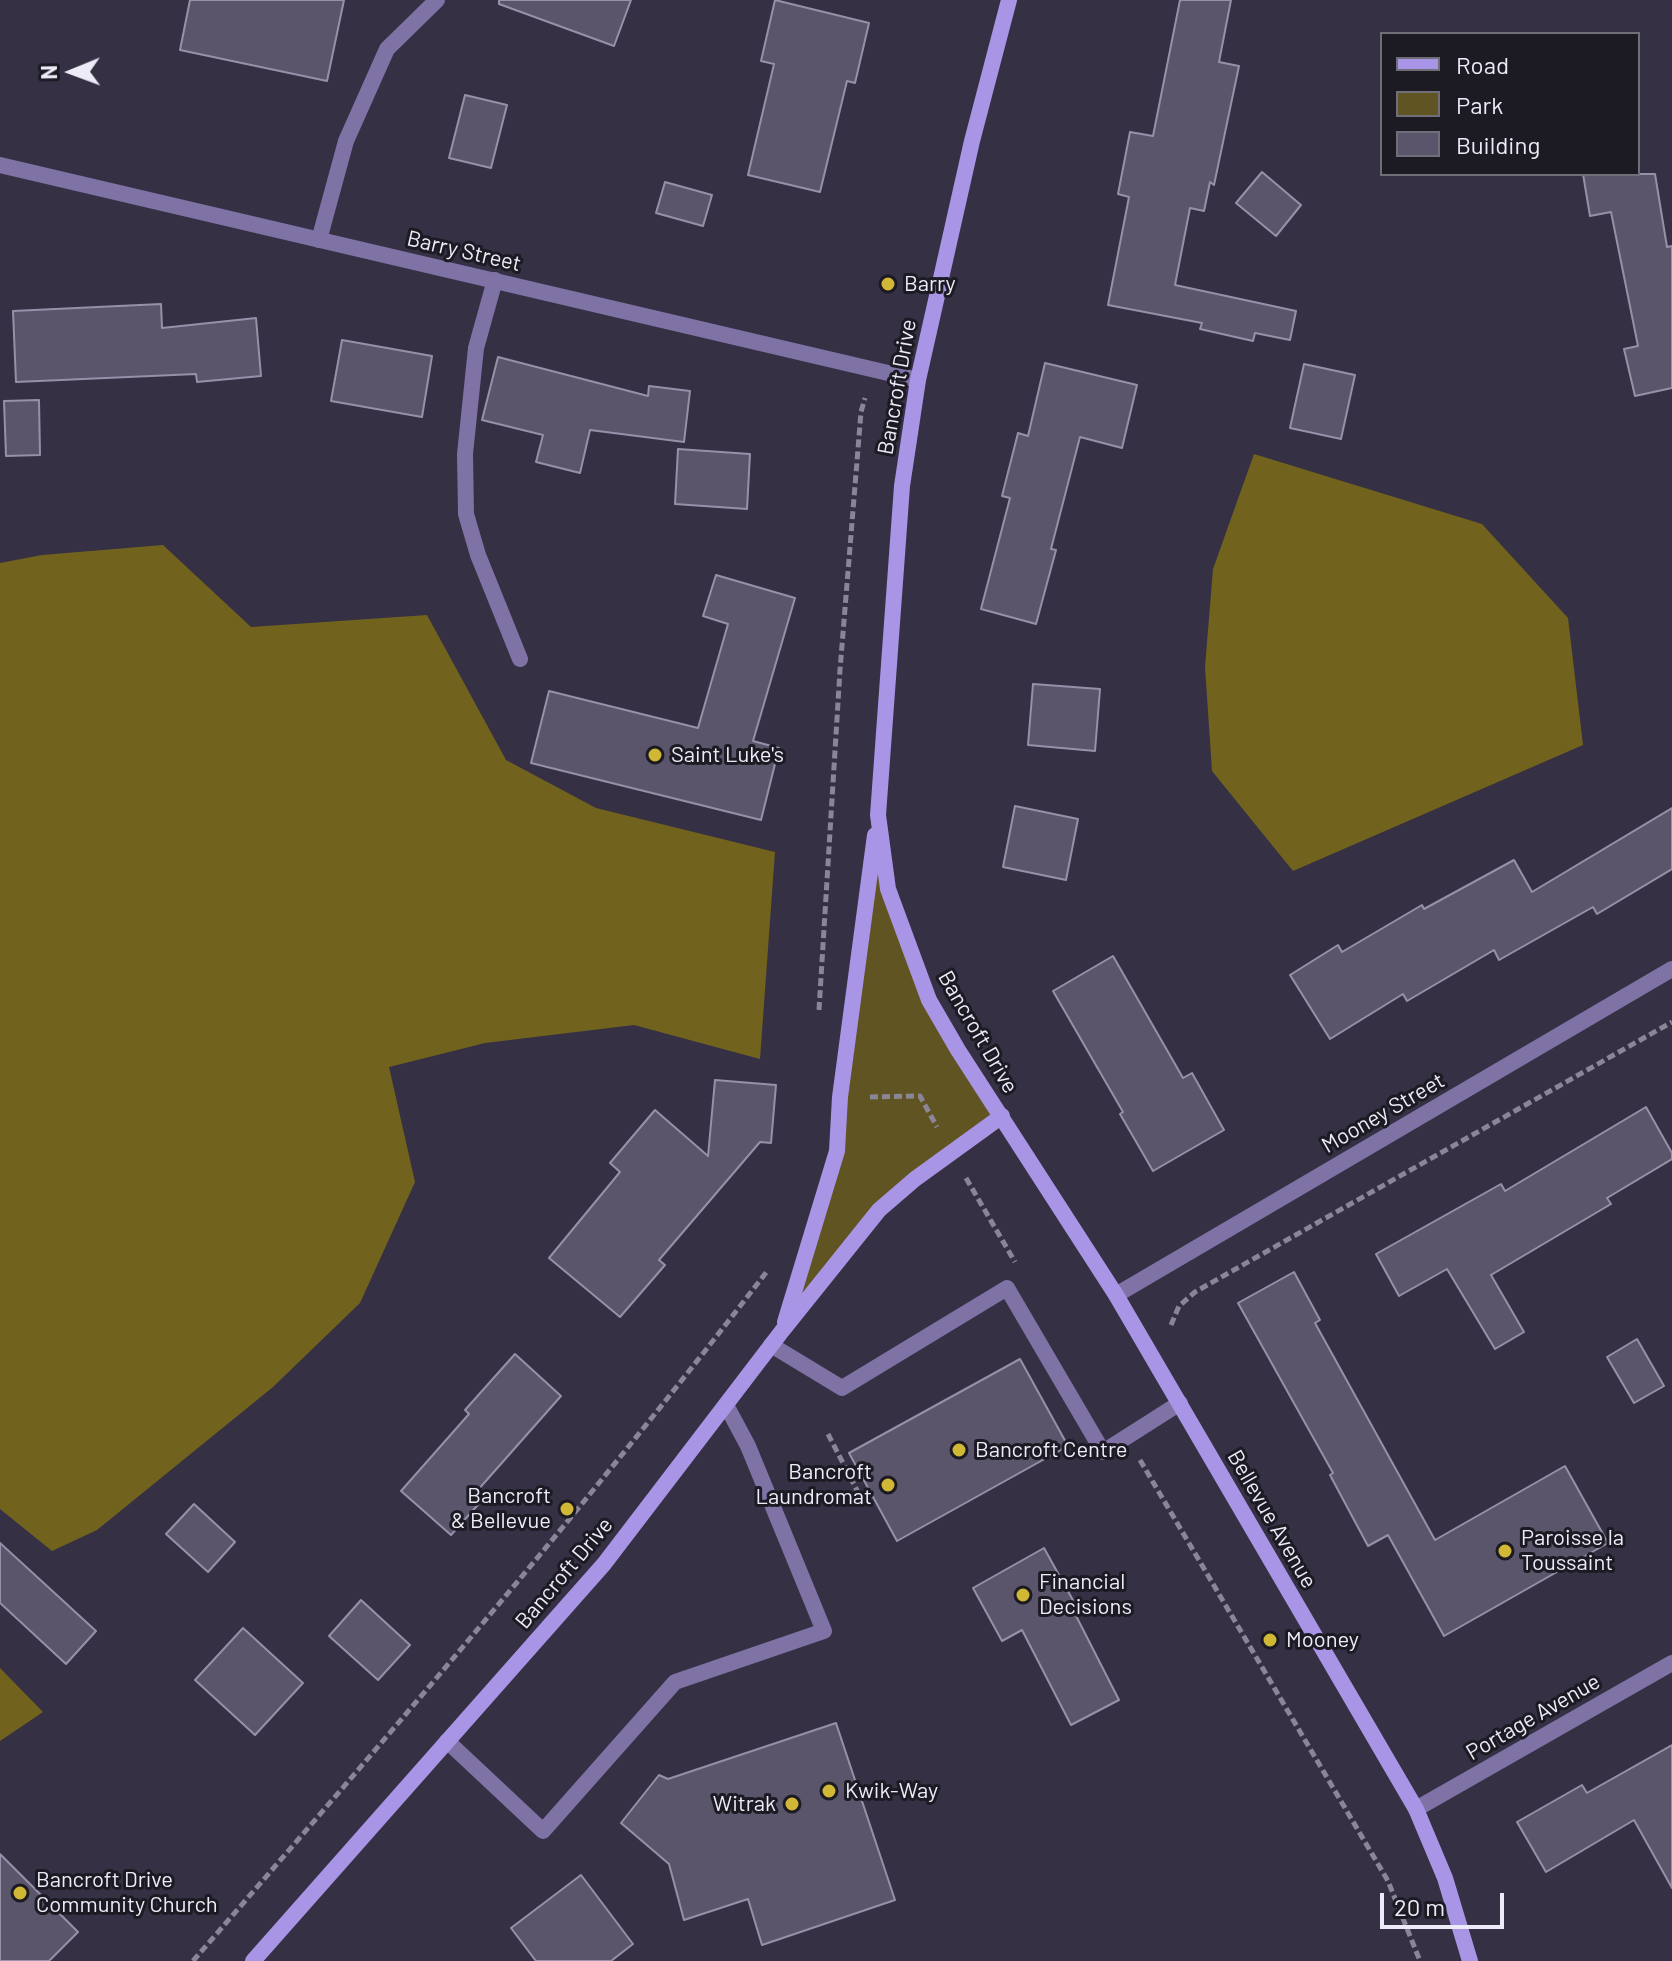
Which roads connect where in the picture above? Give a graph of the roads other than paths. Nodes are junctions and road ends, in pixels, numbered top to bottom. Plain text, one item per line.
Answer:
1 (437, 0) edge
2 (1009, 0) edge
3 (0, 165) edge
4 (319, 240) junction
5 (495, 280) junction
6 (918, 380) junction
7 (520, 659) dead end
8 (878, 815) junction
9 (1672, 969) edge
10 (1002, 1116) junction
11 (1116, 1295) junction
12 (782, 1331) junction
13 (771, 1345) junction
14 (1180, 1403) junction
15 (726, 1405) junction
16 (1672, 1663) edge
17 (447, 1741) junction
18 (1416, 1809) junction
19 (253, 1961) edge
20 (1470, 1961) edge

1 - 4 street
2 - 6 main road, Bancroft Drive
3 - 4 street, Barry Street
4 - 5 street, Barry Street
5 - 6 street, Barry Street
5 - 7 street
6 - 8 main road, Bancroft Drive
8 - 10 main road, Bancroft Drive
8 - 12 main road
9 - 11 street, Mooney Street
10 - 11 main road, Bellevue Avenue
10 - 12 main road, Bancroft Drive
11 - 14 main road, Bellevue Avenue
12 - 13 main road, Bancroft Drive
13 - 14 street
13 - 15 main road, Bancroft Drive
14 - 18 main road, Bellevue Avenue
15 - 17 main road, Bancroft Drive
15 - 17 street
16 - 18 street, Portage Avenue
17 - 19 main road, Bancroft Drive
18 - 20 main road, Bellevue Avenue

